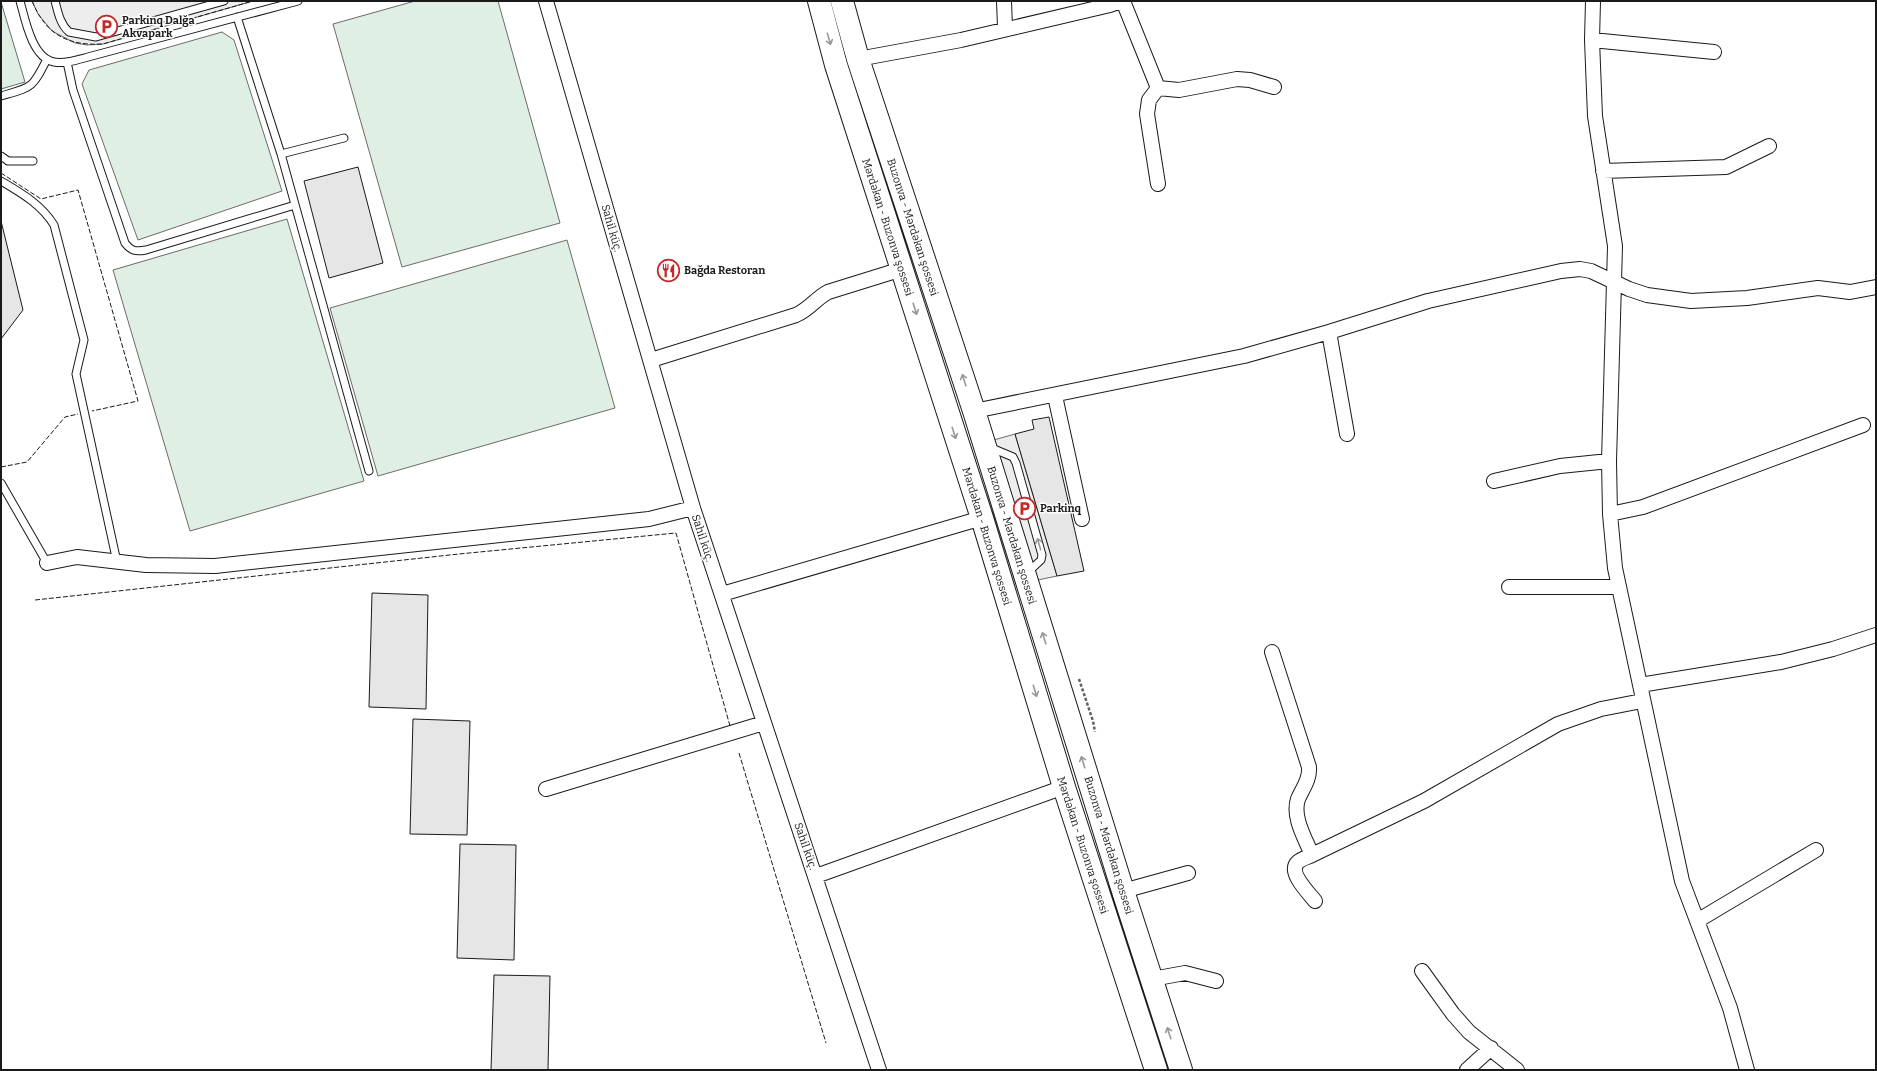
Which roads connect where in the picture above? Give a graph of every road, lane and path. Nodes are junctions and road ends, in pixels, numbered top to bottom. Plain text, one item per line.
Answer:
1 (20, 1) edge
2 (55, 1) edge
3 (224, 1) edge
4 (298, 1) edge
5 (546, 1) edge
6 (818, 1) edge
7 (842, 1) edge
8 (1004, 1) edge
9 (1122, 1) edge
10 (1593, 1) edge
11 (237, 18) junction
12 (1005, 28) junction
13 (1592, 40) junction
14 (1714, 52) dead end
15 (47, 59) junction
16 (858, 59) junction
17 (67, 62) junction
18 (1274, 87) dead end
19 (1158, 88) junction
20 (1, 96) edge
21 (344, 138) dead end
22 (1769, 146) dead end
23 (281, 154) junction
24 (1, 156) edge
25 (34, 161) dead end
26 (1603, 171) junction
27 (1, 181) edge
28 (1158, 184) dead end
29 (295, 205) junction
30 (902, 269) junction
31 (1615, 282) junction
32 (1876, 287) edge
33 (1330, 332) junction
34 (651, 360) junction
35 (1055, 396) junction
36 (974, 411) junction
37 (1863, 426) dead end
38 (1347, 434) dead end
39 (1609, 461) junction
40 (369, 471) dead end
41 (1494, 481) dead end
42 (1, 483) edge
43 (693, 508) junction
44 (1610, 514) junction
45 (982, 518) junction
46 (1082, 519) dead end
47 (118, 562) junction
48 (47, 563) joint
49 (1509, 587) dead end
50 (1618, 587) junction
51 (722, 594) junction
52 (1876, 635) edge
53 (1272, 652) dead end
54 (1640, 685) junction
55 (1642, 701) junction
56 (764, 723) junction
57 (1064, 787) junction
58 (546, 789) dead end
59 (1816, 850) dead end
60 (1312, 855) junction
61 (1188, 873) dead end
62 (816, 876) junction
63 (1123, 891) junction
64 (1315, 901) dead end
65 (1697, 921) junction
66 (1422, 971) dead end
67 (1152, 979) junction
68 (1216, 981) dead end
69 (1491, 1048) junction
70 (879, 1070) edge
71 (1156, 1070) edge
72 (1181, 1070) edge
73 (1467, 1070) edge
74 (1517, 1070) edge
75 (1747, 1070) edge

1 - 15 lane
2 - 3 lane
4 - 11 lane
5 - 34 street, Sahil küç.
6 -> 30 main road, Mərdəkan - Buzonva şossesi
7 - 16 main road, Buzonva - Mərdəkan şossesi
8 - 12 street
9 - 12 street
9 - 19 street
10 - 13 street
11 - 17 lane
11 - 23 lane
12 - 16 street
13 - 14 street
13 - 26 street
15 - 17 lane
15 - 20 lane
36 -> 16 main road, Buzonva - Mərdəkan şossesi
17 - 29 lane
18 - 19 street
19 - 28 street
21 - 23 lane
22 - 26 street
23 - 29 lane
24 - 25 lane
26 - 31 street
27 - 47 lane
29 - 40 lane
30 - 34 street
30 -> 45 main road, Mərdəkan - Buzonva şossesi
31 - 32 street
31 - 33 street
31 - 39 street
33 - 35 street
33 - 38 street
34 - 43 street, Sahil küç.
35 - 36 street
35 - 46 street
63 -> 36 main road, Buzonva - Mərdəkan şossesi
37 - 44 street
39 - 41 street
39 - 44 street
42 - 48 lane
43 - 47 street
43 - 51 street, Sahil küç.
44 - 50 street
45 - 51 street
45 -> 57 main road, Mərdəkan - Buzonva şossesi
47 - 48 street
49 - 50 street
50 - 54 street
51 - 56 street, Sahil küç.
52 - 54 street
53 - 60 street
54 - 55 street
55 - 60 street
55 - 65 street
56 - 58 street
56 - 62 street, Sahil küç.
57 - 62 street
57 - 71 main road, Mərdəkan - Buzonva şossesi
59 - 65 street
60 - 64 street
61 - 63 street
62 - 70 street, Sahil küç.
63 - 67 main road, Buzonva - Mərdəkan şossesi
65 - 75 street
66 - 69 street
67 - 68 street
72 -> 67 main road, Buzonva - Mərdəkan şossesi
69 - 73 street
69 - 74 street

